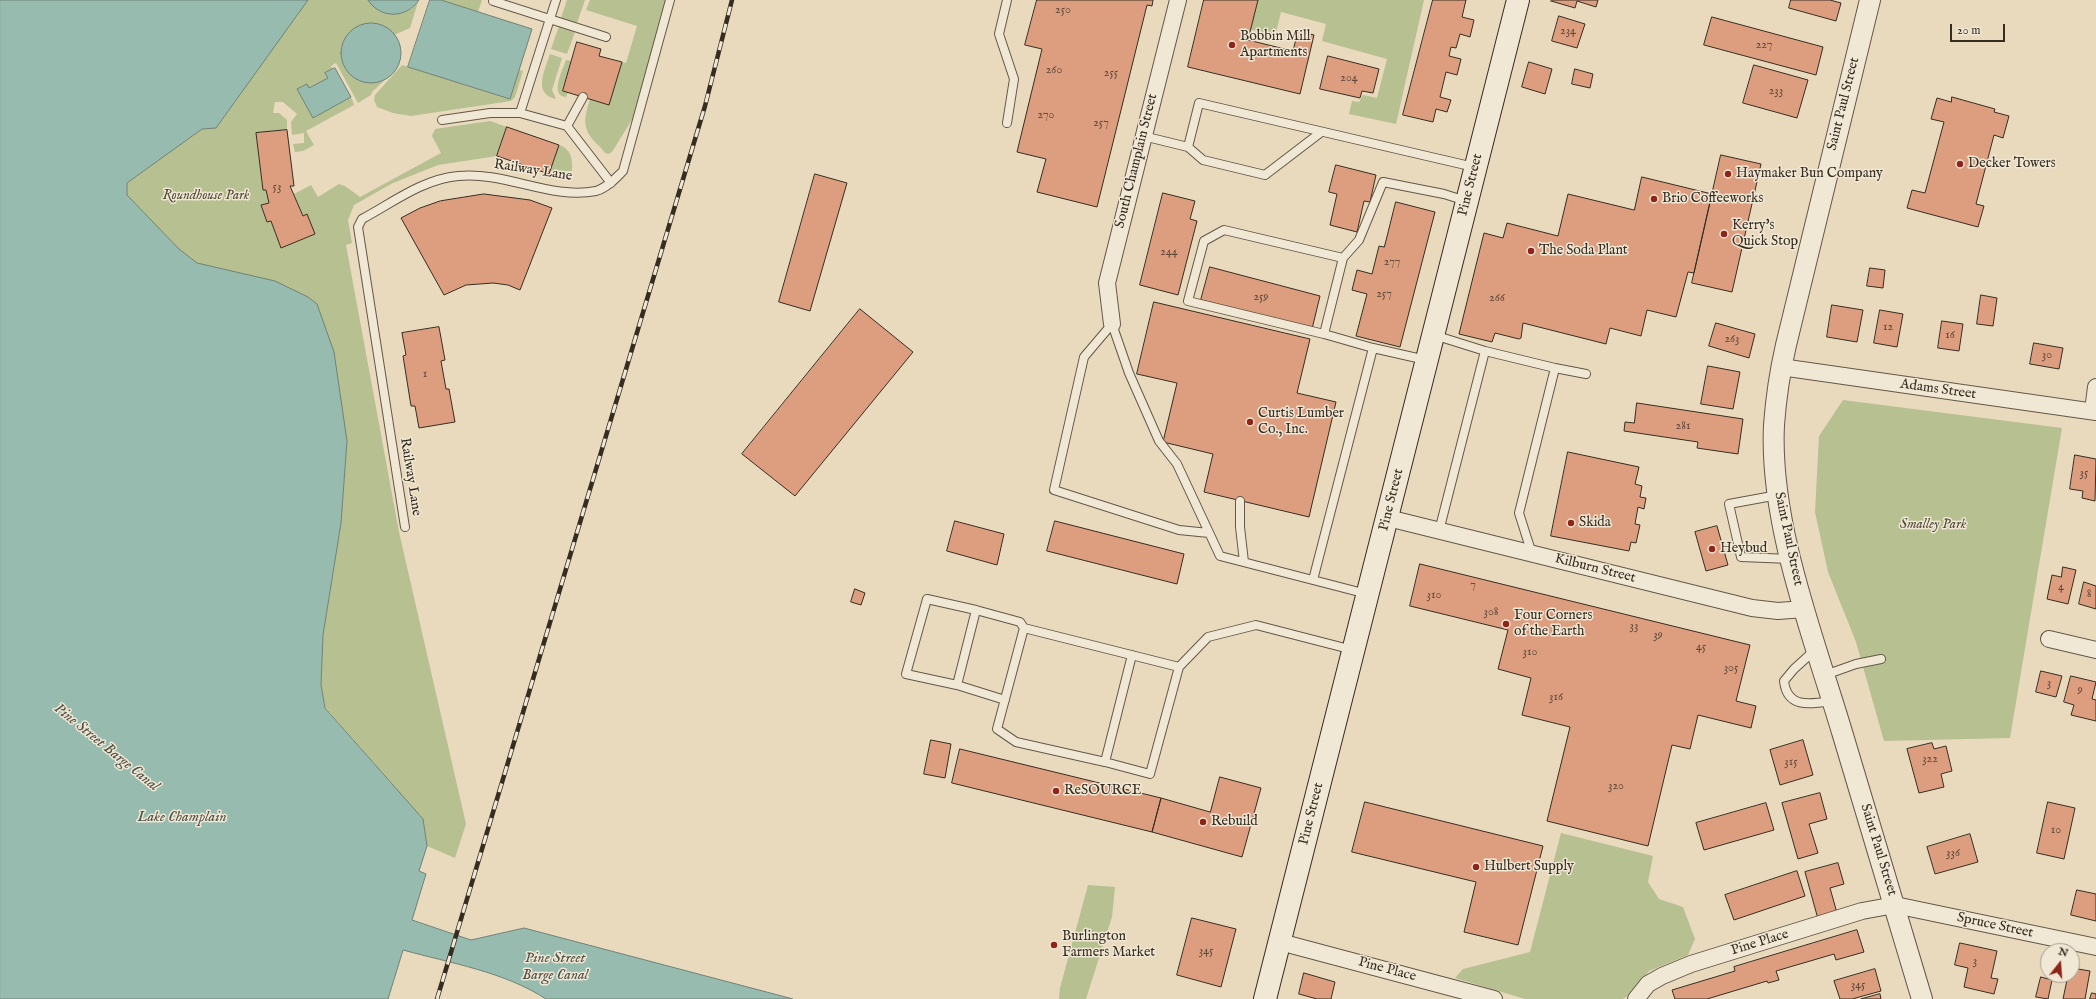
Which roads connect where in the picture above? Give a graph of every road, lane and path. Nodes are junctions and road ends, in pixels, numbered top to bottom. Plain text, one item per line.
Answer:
1 (556, 0) edge
2 (670, 0) edge
3 (1007, 0) edge
4 (1178, 0) edge
5 (1518, 0) edge
6 (1870, 0) edge
7 (493, 1) dead end
8 (550, 19) junction
9 (606, 37) dead end
10 (583, 97) dead end
11 (520, 113) junction
12 (442, 120) dead end
13 (1006, 123) dead end
14 (567, 126) junction
15 (1320, 133) junction
16 (1143, 136) junction
17 (1188, 147) junction
18 (1475, 168) junction
19 (611, 183) junction
20 (1467, 201) junction
21 (1343, 258) junction
22 (1112, 324) junction
23 (1324, 334) junction
24 (1433, 335) junction
25 (1373, 348) junction
26 (1485, 351) junction
27 (1427, 360) junction
28 (1781, 367) junction
29 (1555, 368) junction
30 (1586, 374) dead end
31 (2096, 387) edge
32 (2094, 412) edge
33 (1778, 495) junction
34 (1240, 501) dead end
35 (1388, 518) junction
36 (405, 528) dead end
37 (1439, 531) junction
38 (1209, 532) junction
39 (1532, 554) junction
40 (1792, 559) junction
41 (1244, 562) junction
42 (1313, 580) junction
43 (1368, 594) junction
44 (1804, 609) junction
45 (976, 610) junction
46 (1024, 628) junction
47 (2049, 639) dead end
48 (1817, 649) junction
49 (2096, 650) edge
50 (1354, 651) junction
51 (1132, 655) junction
52 (1881, 659) dead end
53 (1179, 667) junction
54 (1825, 675) junction
55 (957, 685) junction
56 (1005, 700) junction
57 (1833, 701) junction
58 (1105, 762) junction
59 (1895, 905) junction
60 (1280, 942) junction
61 (2096, 947) edge
62 (1265, 999) edge
63 (1494, 999) edge
64 (1636, 999) edge
65 (1922, 999) edge

1 - 8 lane
2 - 19 lane, Railway Lane
3 - 13 lane
4 - 16 street, South Champlain Street
5 - 18 main road, Pine Street
6 - 28 street, Saint Paul Street
7 - 8 lane
8 - 9 lane
8 - 11 lane
10 - 14 lane
11 - 12 lane
11 - 14 lane
14 - 19 lane
15 - 17 lane
15 - 17 lane
15 - 18 lane
16 - 17 lane
16 - 22 street, South Champlain Street
18 - 20 main road, Pine Street
19 - 36 lane, Railway Lane
20 - 21 lane
20 - 24 main road, Pine Street
21 - 23 lane
21 - 23 lane
22 - 38 lane
22 - 38 lane
23 - 25 lane
24 - 26 lane
24 - 27 main road, Pine Street
25 - 27 lane
25 - 42 lane
26 - 29 lane
26 - 37 lane
27 - 35 main road, Pine Street
28 - 32 street, Adams Street
28 - 33 street, Saint Paul Street
29 - 30 lane
29 - 39 lane
31 - 32 street
33 - 40 street, Saint Paul Street
33 - 40 lane
34 - 41 lane
35 - 37 street, Kilburn Street
35 - 43 main road, Pine Street
37 - 39 street, Kilburn Street
38 - 41 lane
39 - 44 street, Kilburn Street
40 - 44 street, Saint Paul Street
41 - 42 lane
42 - 43 lane
43 - 50 main road, Pine Street
44 - 48 street, Saint Paul Street
45 - 46 lane
45 - 55 lane
45 - 55 lane
46 - 51 lane
46 - 56 lane
47 - 49 street
48 - 54 street, Saint Paul Street
48 - 57 lane
50 - 53 lane
50 - 60 main road, Pine Street
51 - 53 lane
51 - 58 lane
52 - 54 lane
53 - 58 lane
54 - 57 street, Saint Paul Street
55 - 56 lane
56 - 58 lane
57 - 59 street, Saint Paul Street
59 - 61 street, Spruce Street
59 - 64 street, Pine Place
59 - 65 street, Saint Paul Street
60 - 62 main road, Pine Street
60 - 63 street, Pine Place

